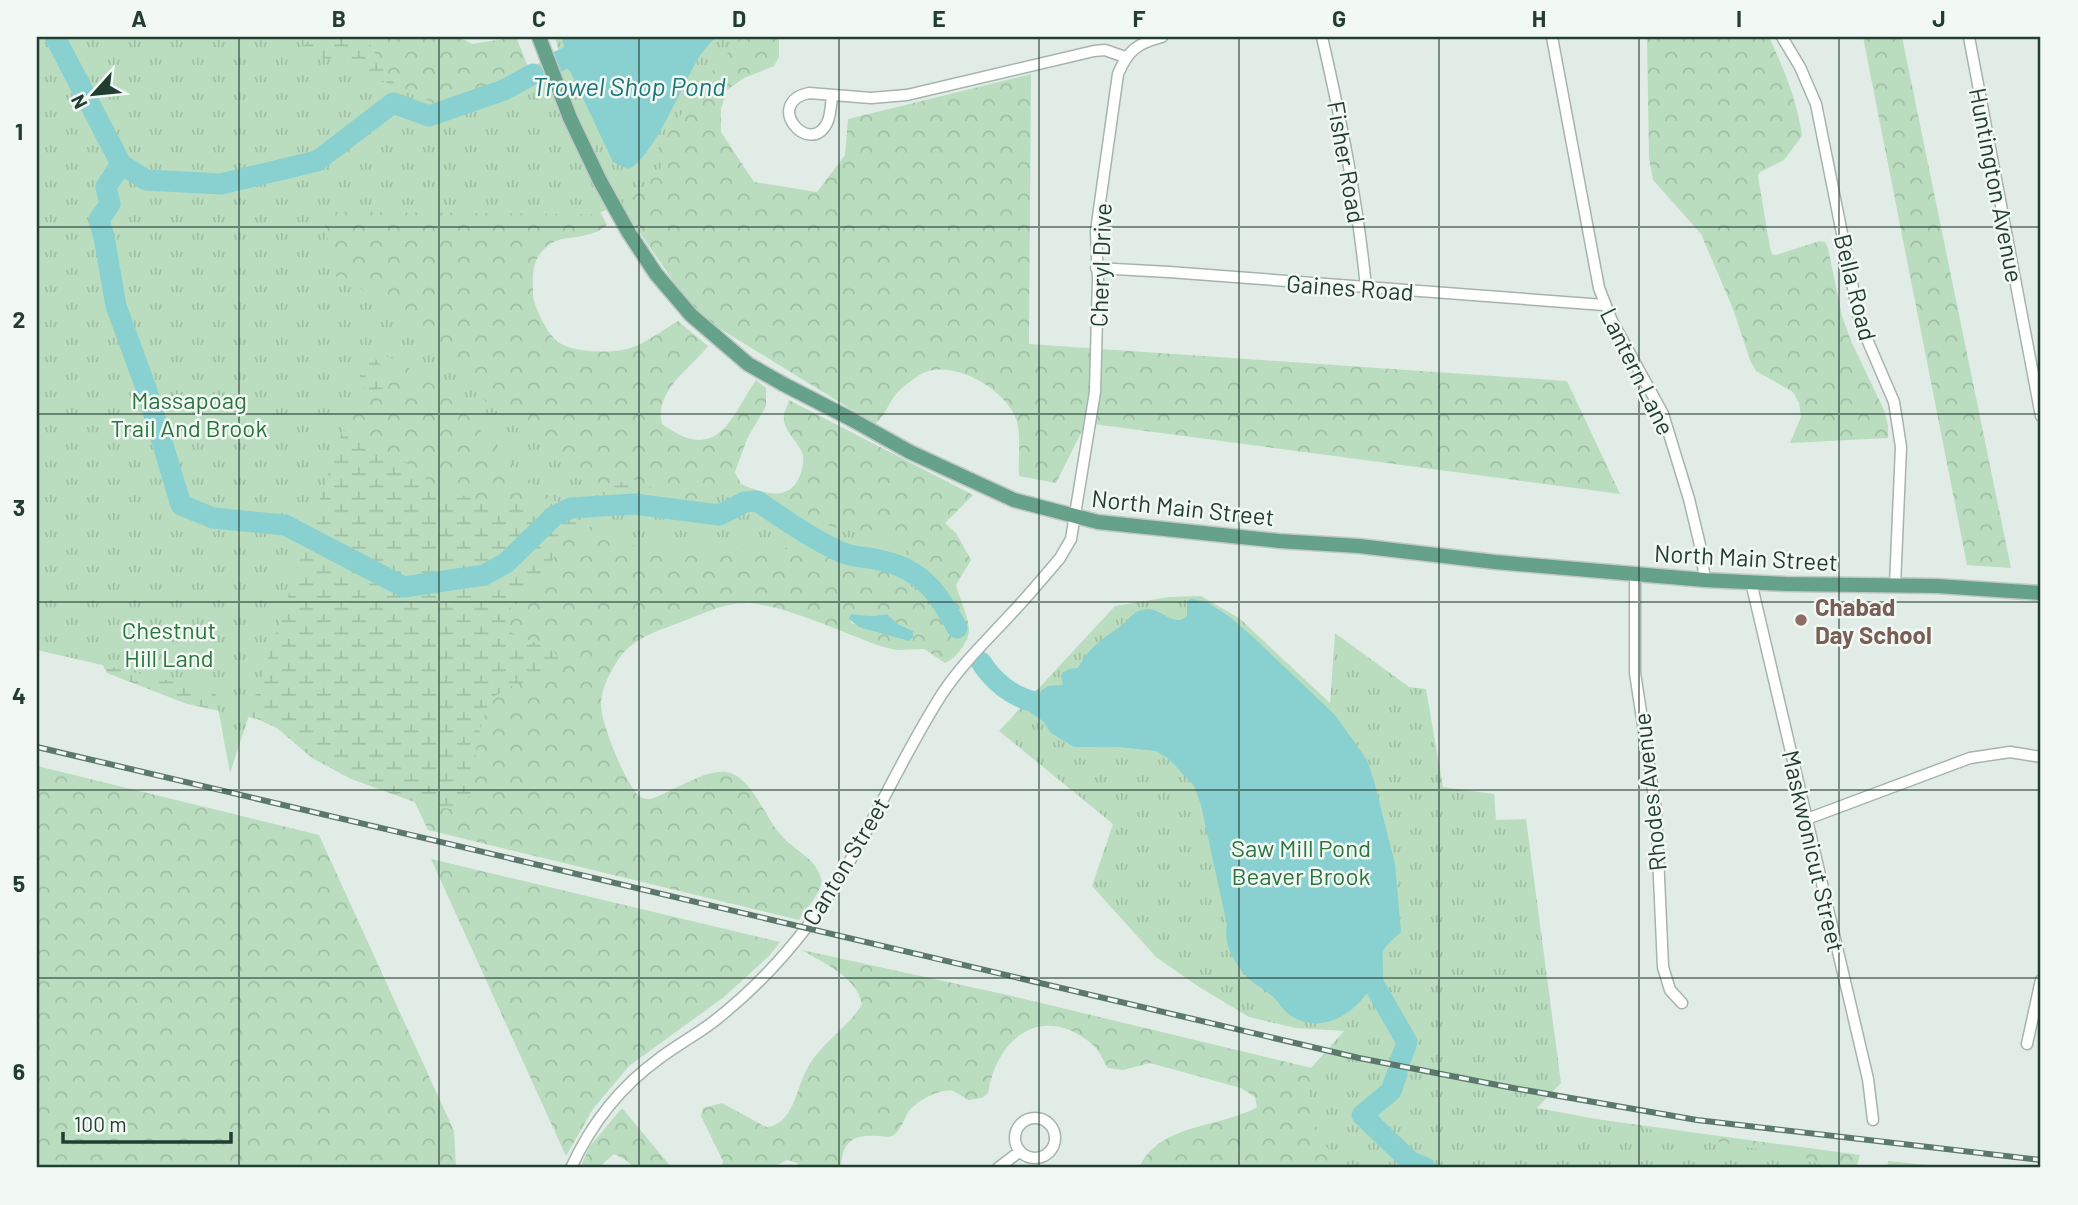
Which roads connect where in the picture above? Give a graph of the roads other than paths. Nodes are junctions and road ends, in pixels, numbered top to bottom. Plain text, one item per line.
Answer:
1 (539, 37) edge
2 (1162, 37) edge
3 (1322, 37) edge
4 (1552, 37) edge
5 (1782, 37) edge
6 (1969, 37) edge
7 (1125, 57) junction
8 (832, 95) junction
9 (1096, 268) junction
10 (1366, 288) junction
11 (1604, 305) junction
12 (2041, 416) edge
13 (1076, 518) junction
14 (1635, 575) junction
15 (1705, 580) junction
16 (1751, 582) junction
17 (1895, 585) junction
18 (2041, 593) edge
19 (2041, 757) edge
20 (1807, 819) junction
21 (2041, 980) edge
22 (1682, 1003) dead end
23 (2027, 1044) dead end
24 (1873, 1120) dead end
25 (1019, 1152) dead end
26 (571, 1168) edge
27 (998, 1168) edge

1 - 13 main road, North Main Street
2 - 7 street
3 - 10 street, Fisher Road
4 - 11 street, Lantern Lane
5 - 17 street, Bella Road
6 - 12 street, Huntington Avenue
7 - 8 street
7 - 9 street, Cheryl Drive
8 - 8 street
9 - 10 street, Gaines Road
9 - 13 street, Cheryl Drive
10 - 11 street, Gaines Road
11 - 15 street, Lantern Lane
13 - 14 main road, North Main Street
13 - 26 street, Canton Street
14 - 15 main road, North Main Street
14 - 22 street, Rhodes Avenue
15 - 16 main road, North Main Street
16 - 17 main road, North Main Street
16 - 20 street, Maskwonicut Street
17 - 18 main road, North Main Street
19 - 20 street
20 - 24 street, Maskwonicut Street
21 - 23 street
25 - 27 street

